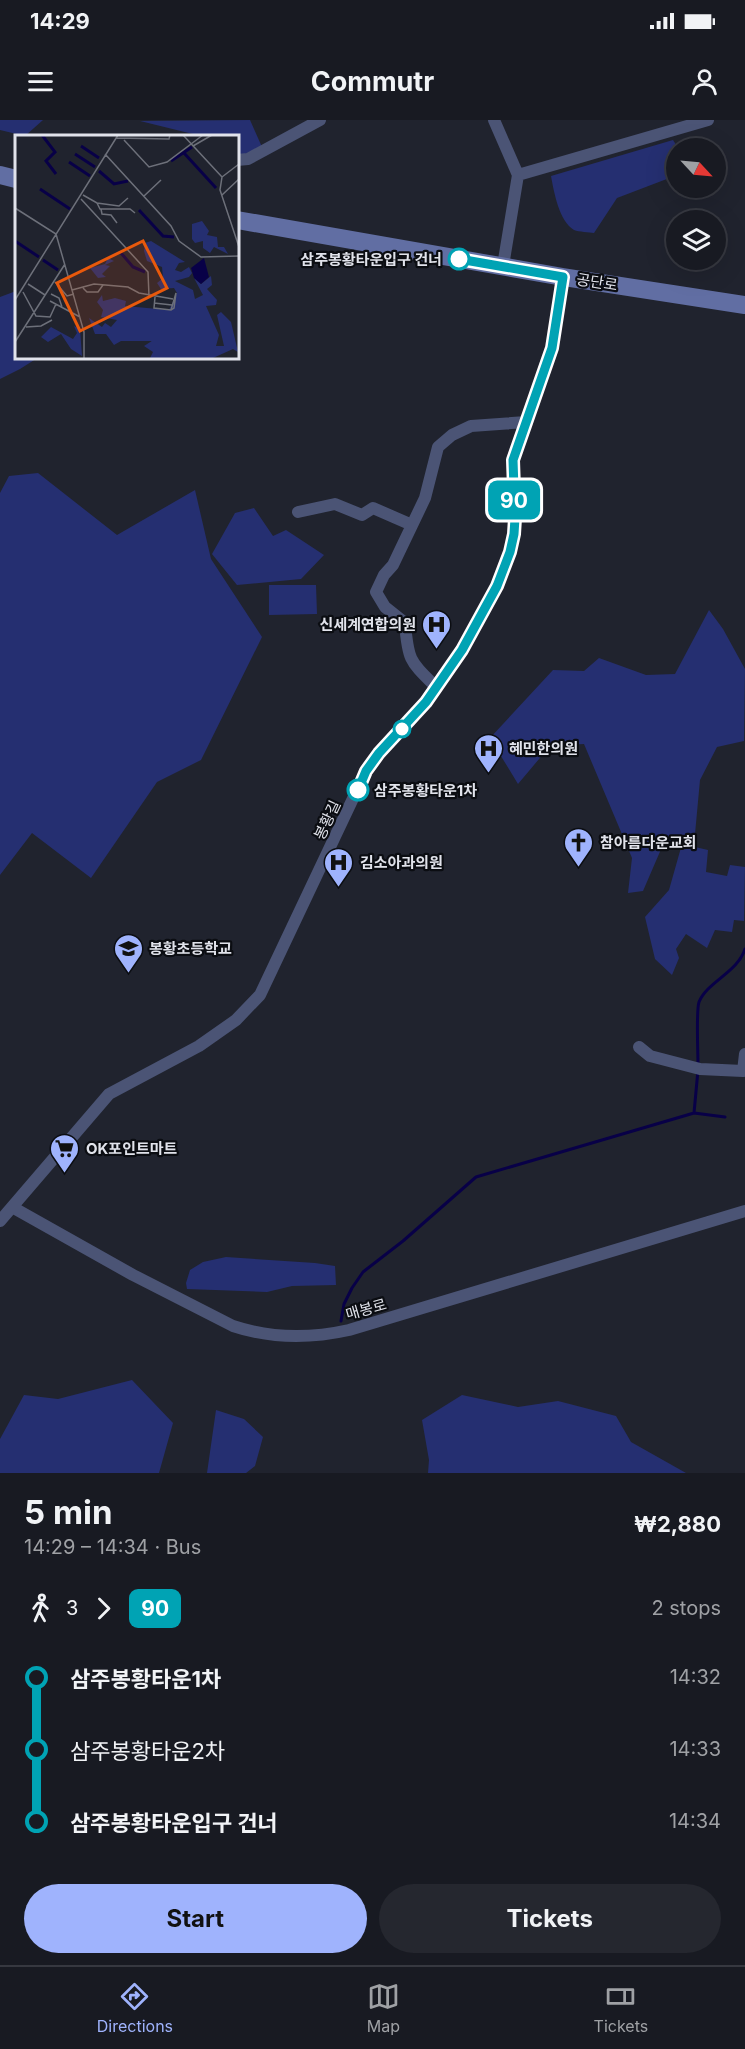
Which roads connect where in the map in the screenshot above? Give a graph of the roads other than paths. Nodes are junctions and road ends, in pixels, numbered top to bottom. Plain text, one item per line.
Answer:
1 (320, 120) edge
2 (494, 120) edge
3 (708, 120) edge
4 (238, 160) edge
5 (0, 175) edge
6 (518, 175) junction
7 (15, 179) edge
8 (238, 220) edge
9 (503, 266) junction
10 (563, 277) junction
11 (745, 305) edge
12 (526, 422) junction
13 (298, 512) dead end
14 (412, 525) junction
15 (436, 687) junction
16 (639, 1047) dead end
17 (745, 1054) edge
18 (12, 1207) junction
19 (745, 1211) edge
20 (0, 1221) edge

1 - 4 street
2 - 6 street
3 - 6 street
5 - 7 street
6 - 9 street
8 - 9 street, 공단로
9 - 10 street, 공단로
10 - 11 street, 공단로
10 - 12 street, 봉황길
12 - 14 street
12 - 15 street, 봉황길
13 - 14 street
14 - 15 street
15 - 18 street, 봉황길
16 - 17 street
18 - 19 street, 매봉로
18 - 20 street, 봉황길

